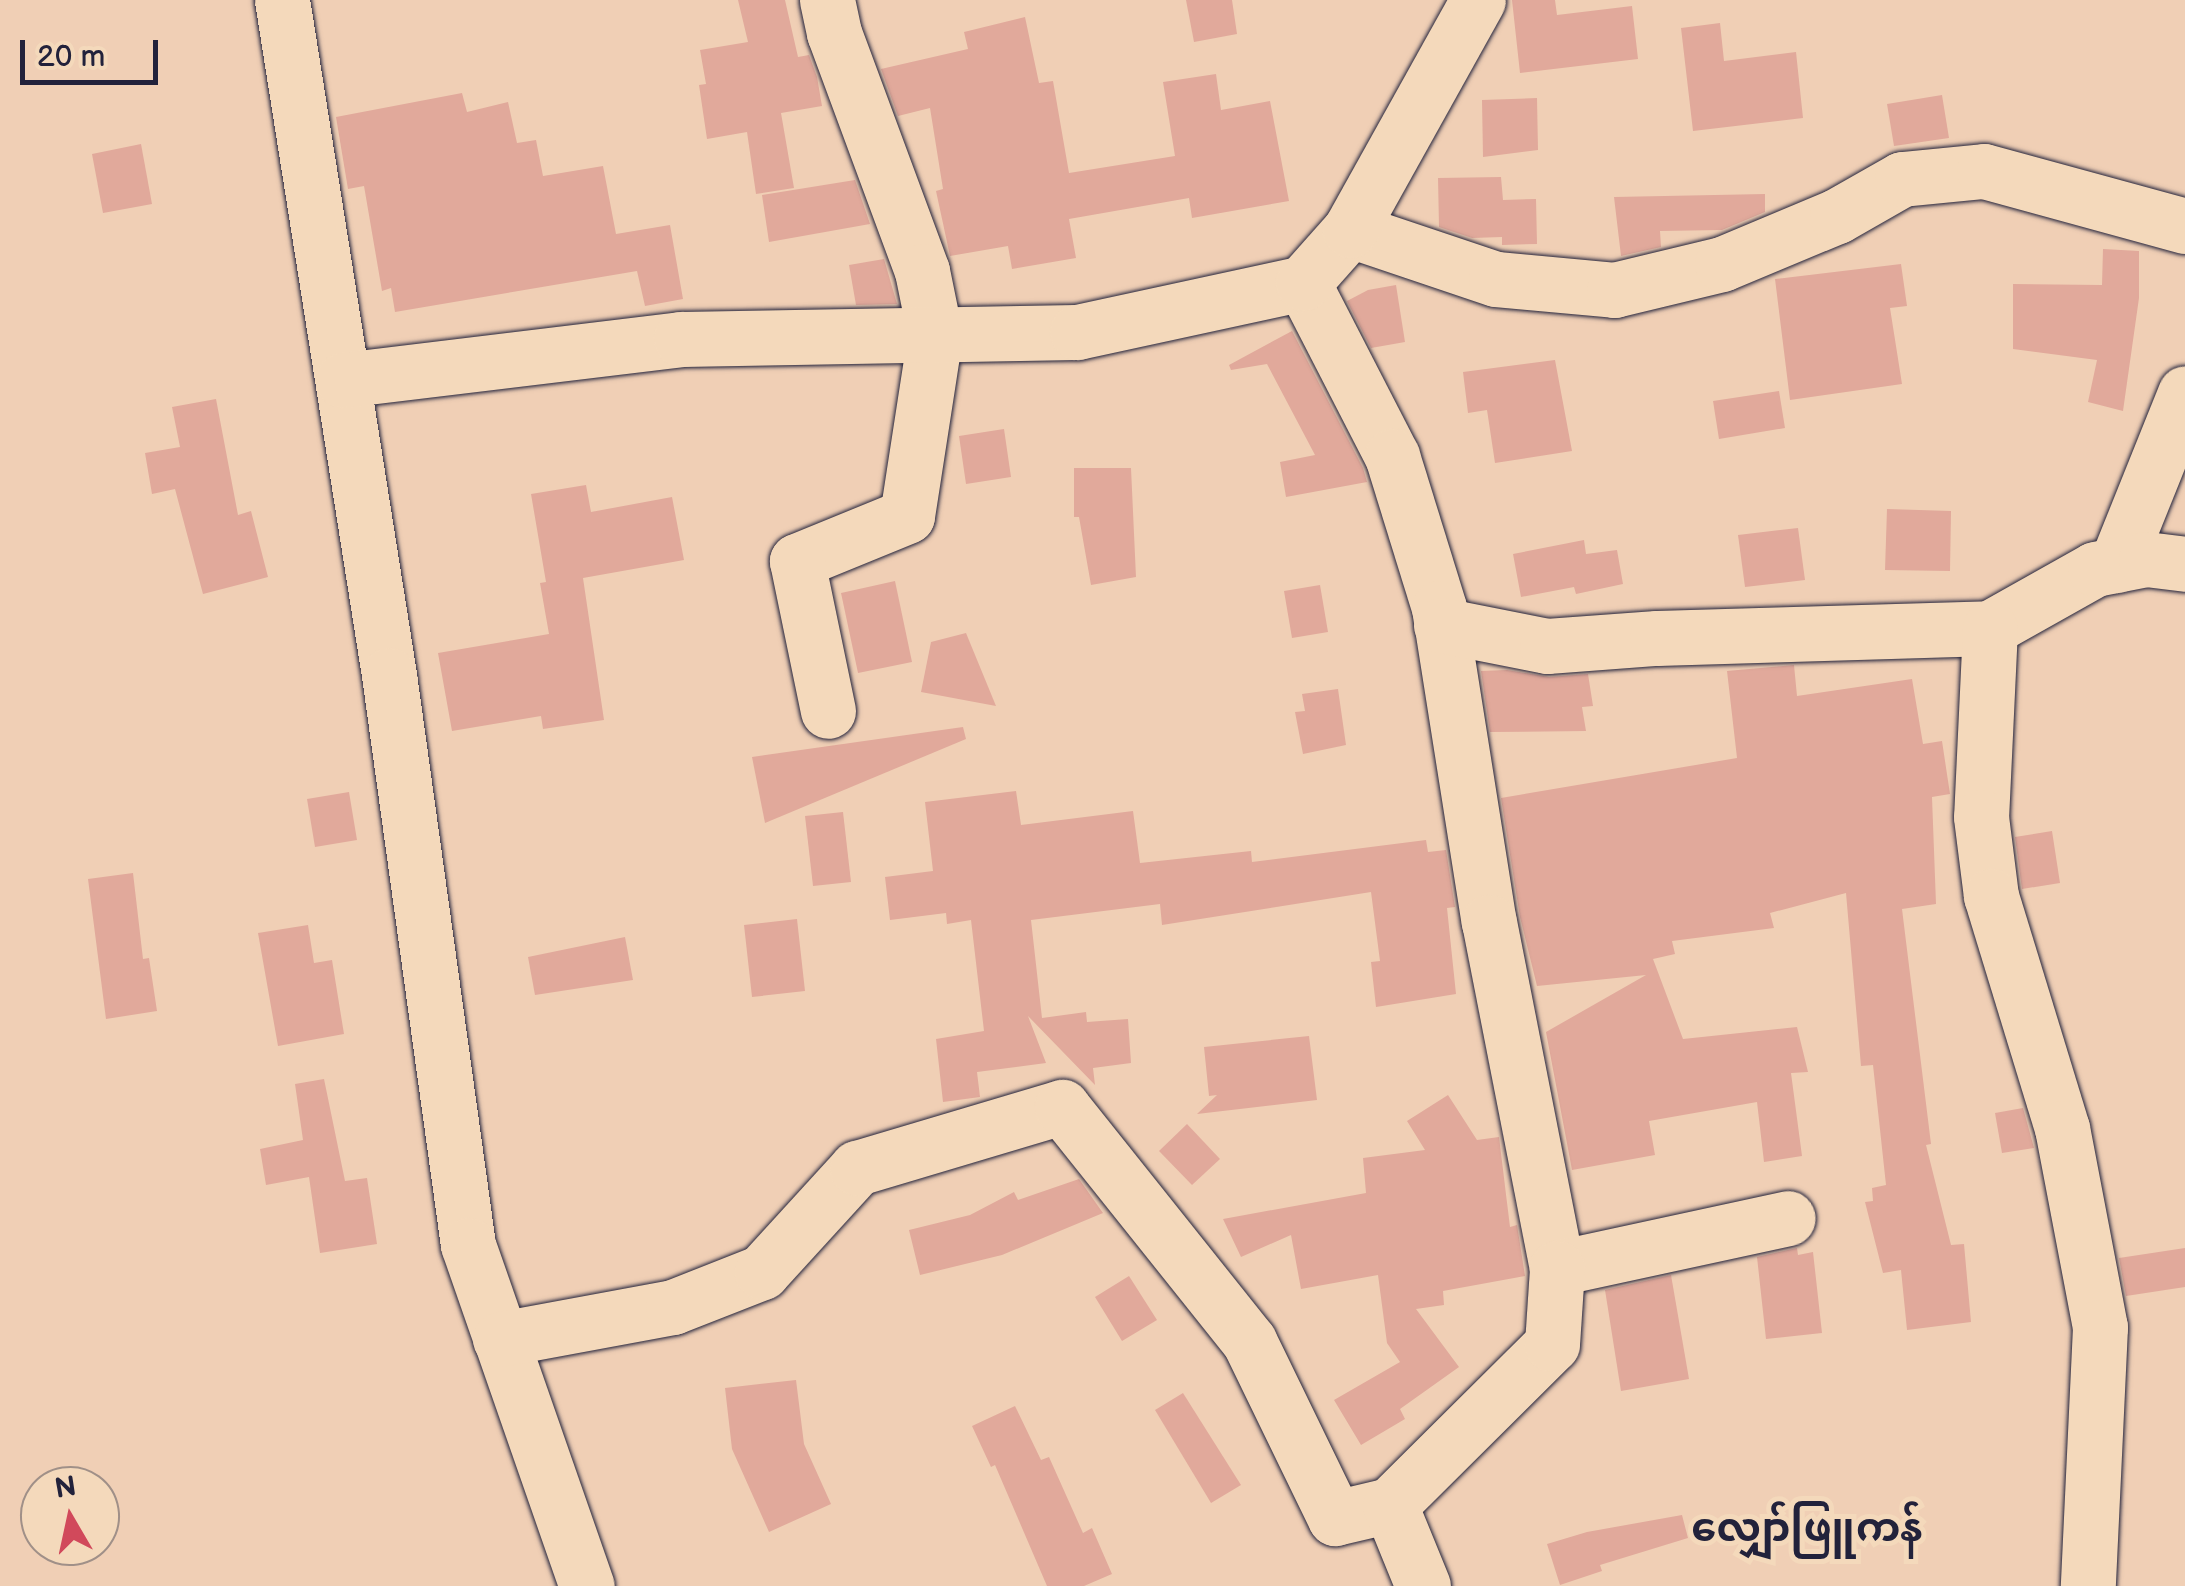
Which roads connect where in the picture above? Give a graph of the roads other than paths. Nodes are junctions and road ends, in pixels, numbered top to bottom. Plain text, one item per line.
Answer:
1 (282, 0) edge
2 (827, 0) edge
3 (1478, 0) edge
4 (2185, 226) edge
5 (1350, 230) junction
6 (1303, 283) junction
7 (935, 335) junction
8 (342, 380) junction
9 (2185, 393) edge
10 (2185, 564) edge
11 (2116, 565) junction
12 (1442, 625) junction
13 (1990, 628) junction
14 (828, 711) dead end
15 (1788, 1218) dead end
16 (1557, 1268) junction
17 (500, 1339) junction
18 (1390, 1505) junction
19 (587, 1586) edge
20 (1423, 1586) edge
21 (2088, 1586) edge

1 - 8 street
2 - 7 street
3 - 5 street
4 - 5 street
5 - 6 street
6 - 7 street
6 - 12 street
7 - 8 street
7 - 14 street
8 - 17 street
9 - 11 street
10 - 11 street
11 - 13 street
12 - 13 street
12 - 16 street
13 - 21 street
15 - 16 street
16 - 18 street
17 - 18 street
17 - 19 street
18 - 20 street

